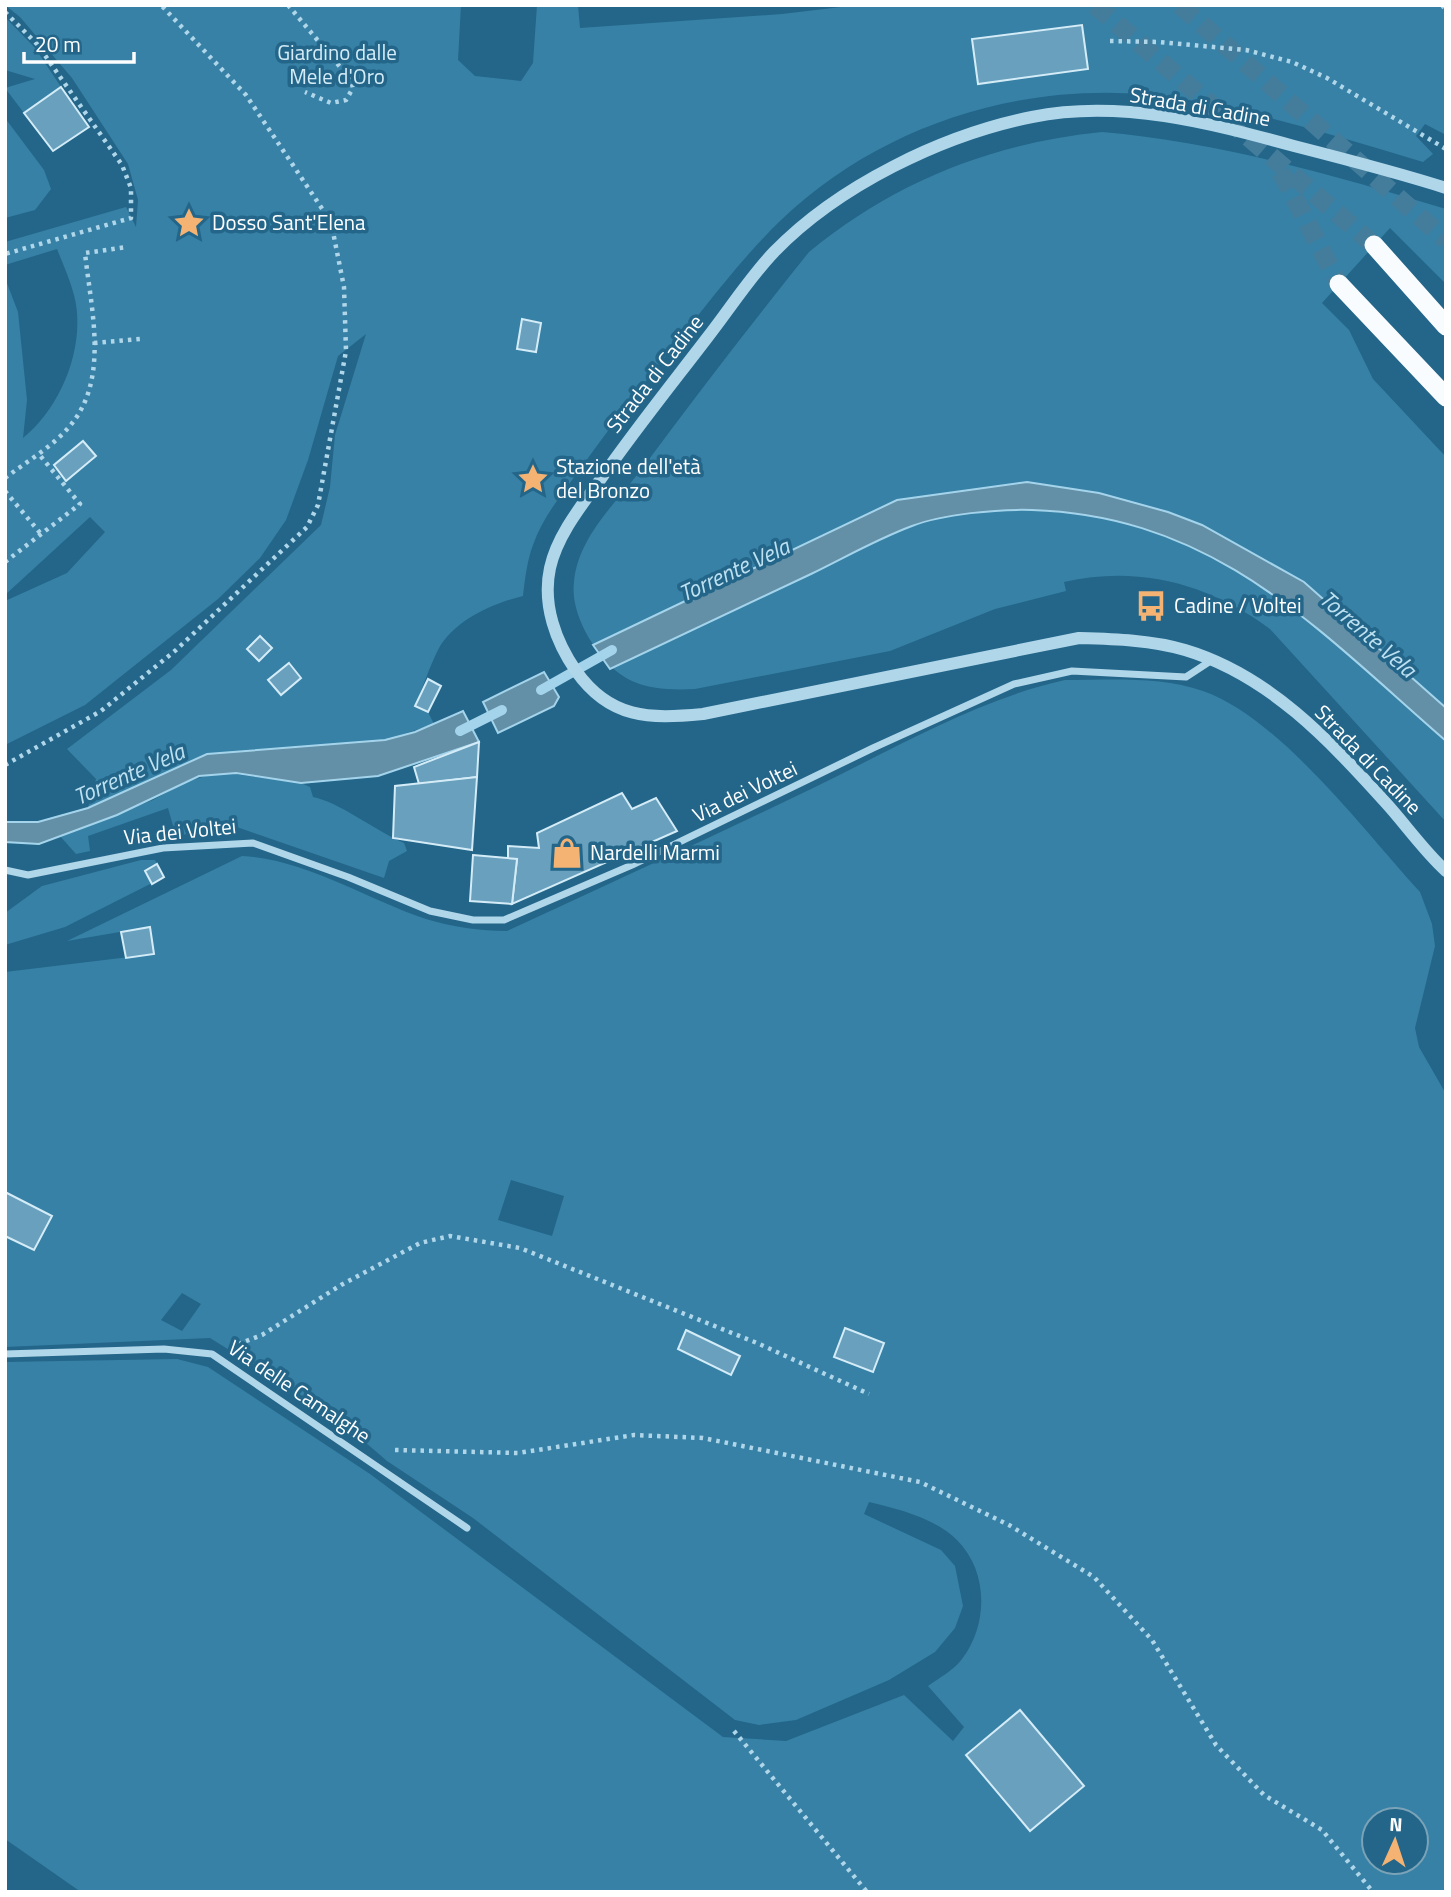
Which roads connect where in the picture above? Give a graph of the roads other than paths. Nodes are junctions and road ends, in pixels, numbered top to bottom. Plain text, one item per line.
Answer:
1 (1446, 188) edge
2 (1374, 245) tunnel mouth
3 (1339, 284) tunnel mouth
4 (1446, 326) edge
5 (1446, 397) edge
6 (1213, 659) junction
7 (5, 870) edge
8 (1445, 874) edge
9 (5, 1354) edge
10 (467, 1528) dead end

1 - 6 street, Strada di Cadine
2 - 4 highway
3 - 5 highway
6 - 7 street, Via dei Voltei
6 - 8 street, Strada di Cadine
9 - 10 street, Via delle Camalghe

